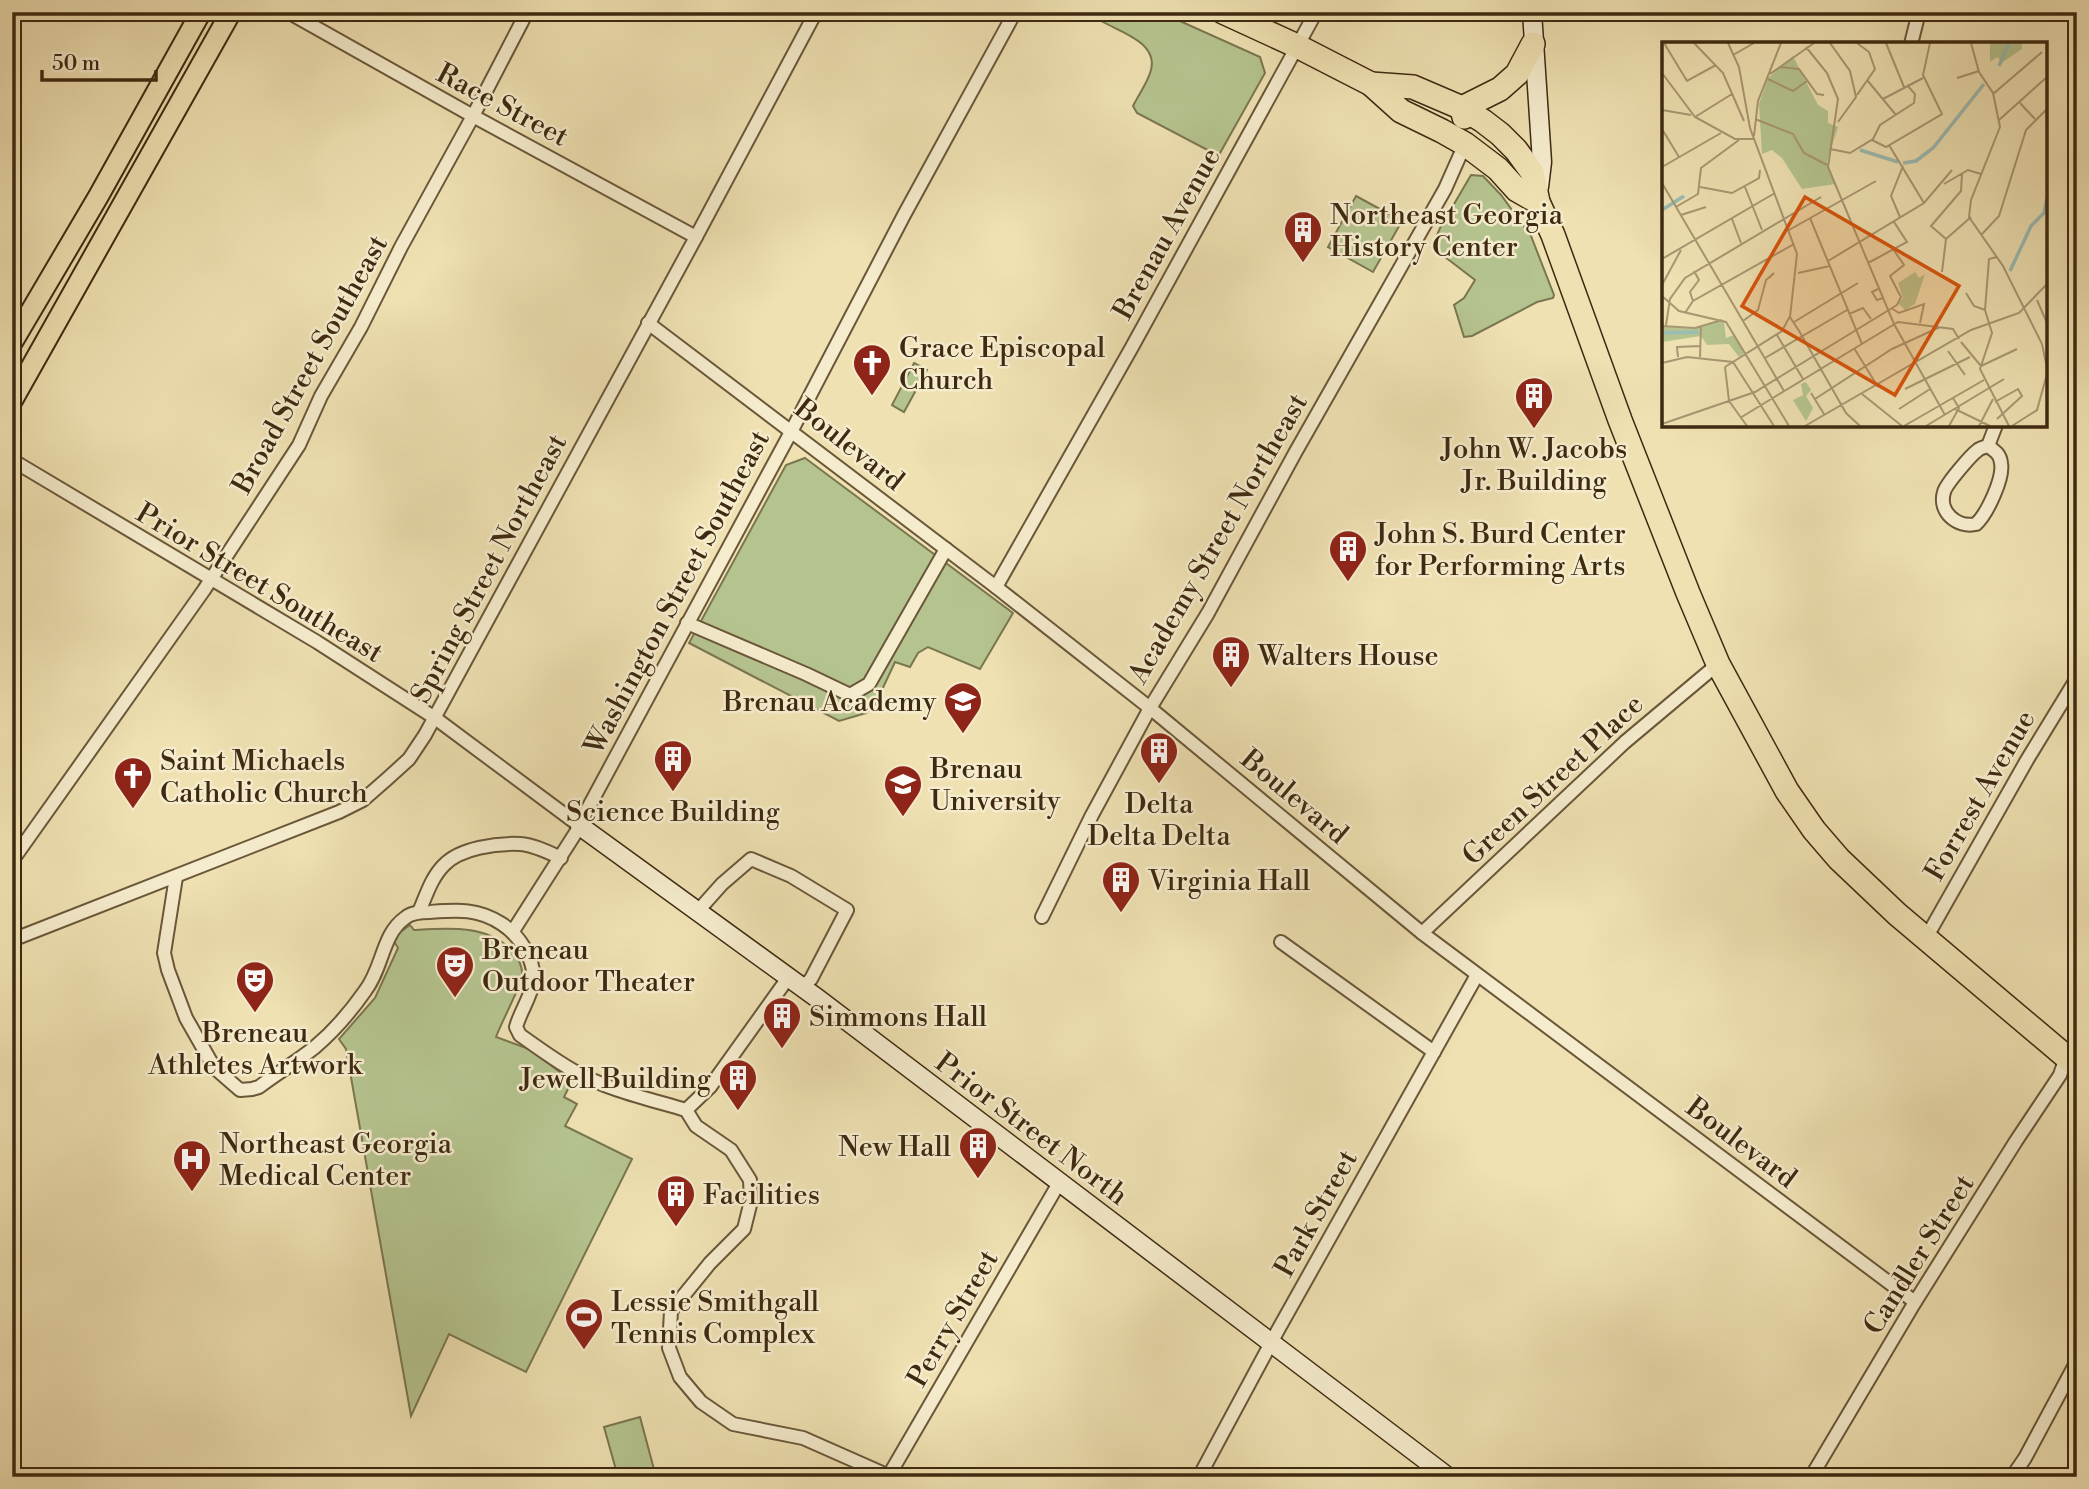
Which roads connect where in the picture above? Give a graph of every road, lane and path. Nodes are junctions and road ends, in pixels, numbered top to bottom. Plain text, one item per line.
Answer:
1 (201, 12) edge
2 (231, 12) edge
3 (288, 12) edge
4 (527, 12) edge
5 (816, 12) edge
6 (1016, 12) edge
7 (1223, 12) edge
8 (1316, 12) edge
9 (1532, 12) edge
10 (1919, 12) edge
11 (1912, 42) edge
12 (1533, 44) junction
13 (1297, 46) junction
14 (1371, 84) junction
15 (1462, 108) junction
16 (473, 116) junction
17 (1465, 144) junction
18 (1538, 202) junction
19 (696, 237) junction
20 (648, 323) junction
21 (12, 344) edge
22 (12, 401) edge
23 (1995, 427) edge
24 (792, 430) junction
25 (1988, 446) junction
26 (12, 460) edge
27 (946, 549) junction
28 (211, 579) junction
29 (996, 587) junction
30 (687, 623) junction
31 (1718, 664) junction
32 (2077, 678) edge
33 (1150, 708) junction
34 (435, 718) junction
35 (580, 826) junction
36 (561, 858) junction
37 (12, 862) edge
38 (176, 877) junction
39 (419, 912) junction
40 (697, 912) junction
41 (1042, 917) dead end
42 (513, 931) junction
43 (1422, 933) junction
44 (1926, 938) junction
45 (12, 940) edge
46 (1280, 943) dead end
47 (1477, 975) junction
48 (795, 983) junction
49 (1434, 1052) junction
50 (2071, 1062) edge
51 (687, 1110) junction
52 (1059, 1183) junction
53 (1915, 1301) junction
54 (1271, 1342) junction
55 (2077, 1361) edge
56 (888, 1476) edge
57 (1199, 1477) edge
58 (1448, 1477) edge
59 (1811, 1477) edge
60 (2012, 1477) edge

1 - 21 main road
2 - 22 main road
3 - 16 street, Race Street
4 - 16 street, Broad Street Southeast
5 - 19 street, Spring Street Northeast
6 - 24 street, Washington Street Southeast
7 - 13 highway
8 - 13 street, Brenau Avenue
9 - 12 street
10 - 11 street
12 - 15 highway
12 - 18 street
13 - 14 highway
13 - 29 street, Brenau Avenue
14 - 15 highway
14 - 17 highway
15 - 17 highway
15 - 18 highway
16 - 19 street, Race Street
16 - 28 street, Broad Street Southeast
17 - 18 highway
17 - 33 street, Academy Street Northeast
18 - 31 highway
19 - 20 street, Spring Street Northeast
20 - 24 street, Boulevard
20 - 34 street, Spring Street Northeast
23 - 25 street
24 - 27 street, Boulevard
24 - 30 street, Washington Street Southeast
25 - 25 street
26 - 28 street, Prior Street Southeast
27 - 29 street, Boulevard
27 - 30 street
28 - 34 street, Prior Street Southeast
28 - 37 street, Broad Street Southeast
29 - 33 street, Boulevard
30 - 35 street, Washington Street Southeast
31 - 43 street, Green Street Place
31 - 44 highway
32 - 44 street, Forrest Avenue
33 - 41 street, Academy Street Northeast
33 - 43 street, Boulevard
34 - 35 street, Prior Street Southeast
34 - 38 street, Spring Street Northeast
35 - 36 street, Washington Street Southeast
35 - 40 street, Prior Street North
36 - 39 street
36 - 42 street, Washington Street Southeast
38 - 39 street
38 - 45 street, Spring Street Northeast
39 - 42 street
40 - 48 street, Prior Street North
40 - 48 street
42 - 51 street
43 - 47 street, Boulevard
44 - 50 highway
46 - 49 street
47 - 49 street, Park Street
47 - 53 street, Boulevard
48 - 51 street
48 - 52 street, Prior Street North
49 - 54 street, Park Street
50 - 53 street, Candler Street
51 - 56 street
52 - 54 street, Prior Street North
52 - 56 street, Perry Street
53 - 59 street, Candler Street
54 - 57 street, Park Street
54 - 58 street, Prior Street North
55 - 60 street

